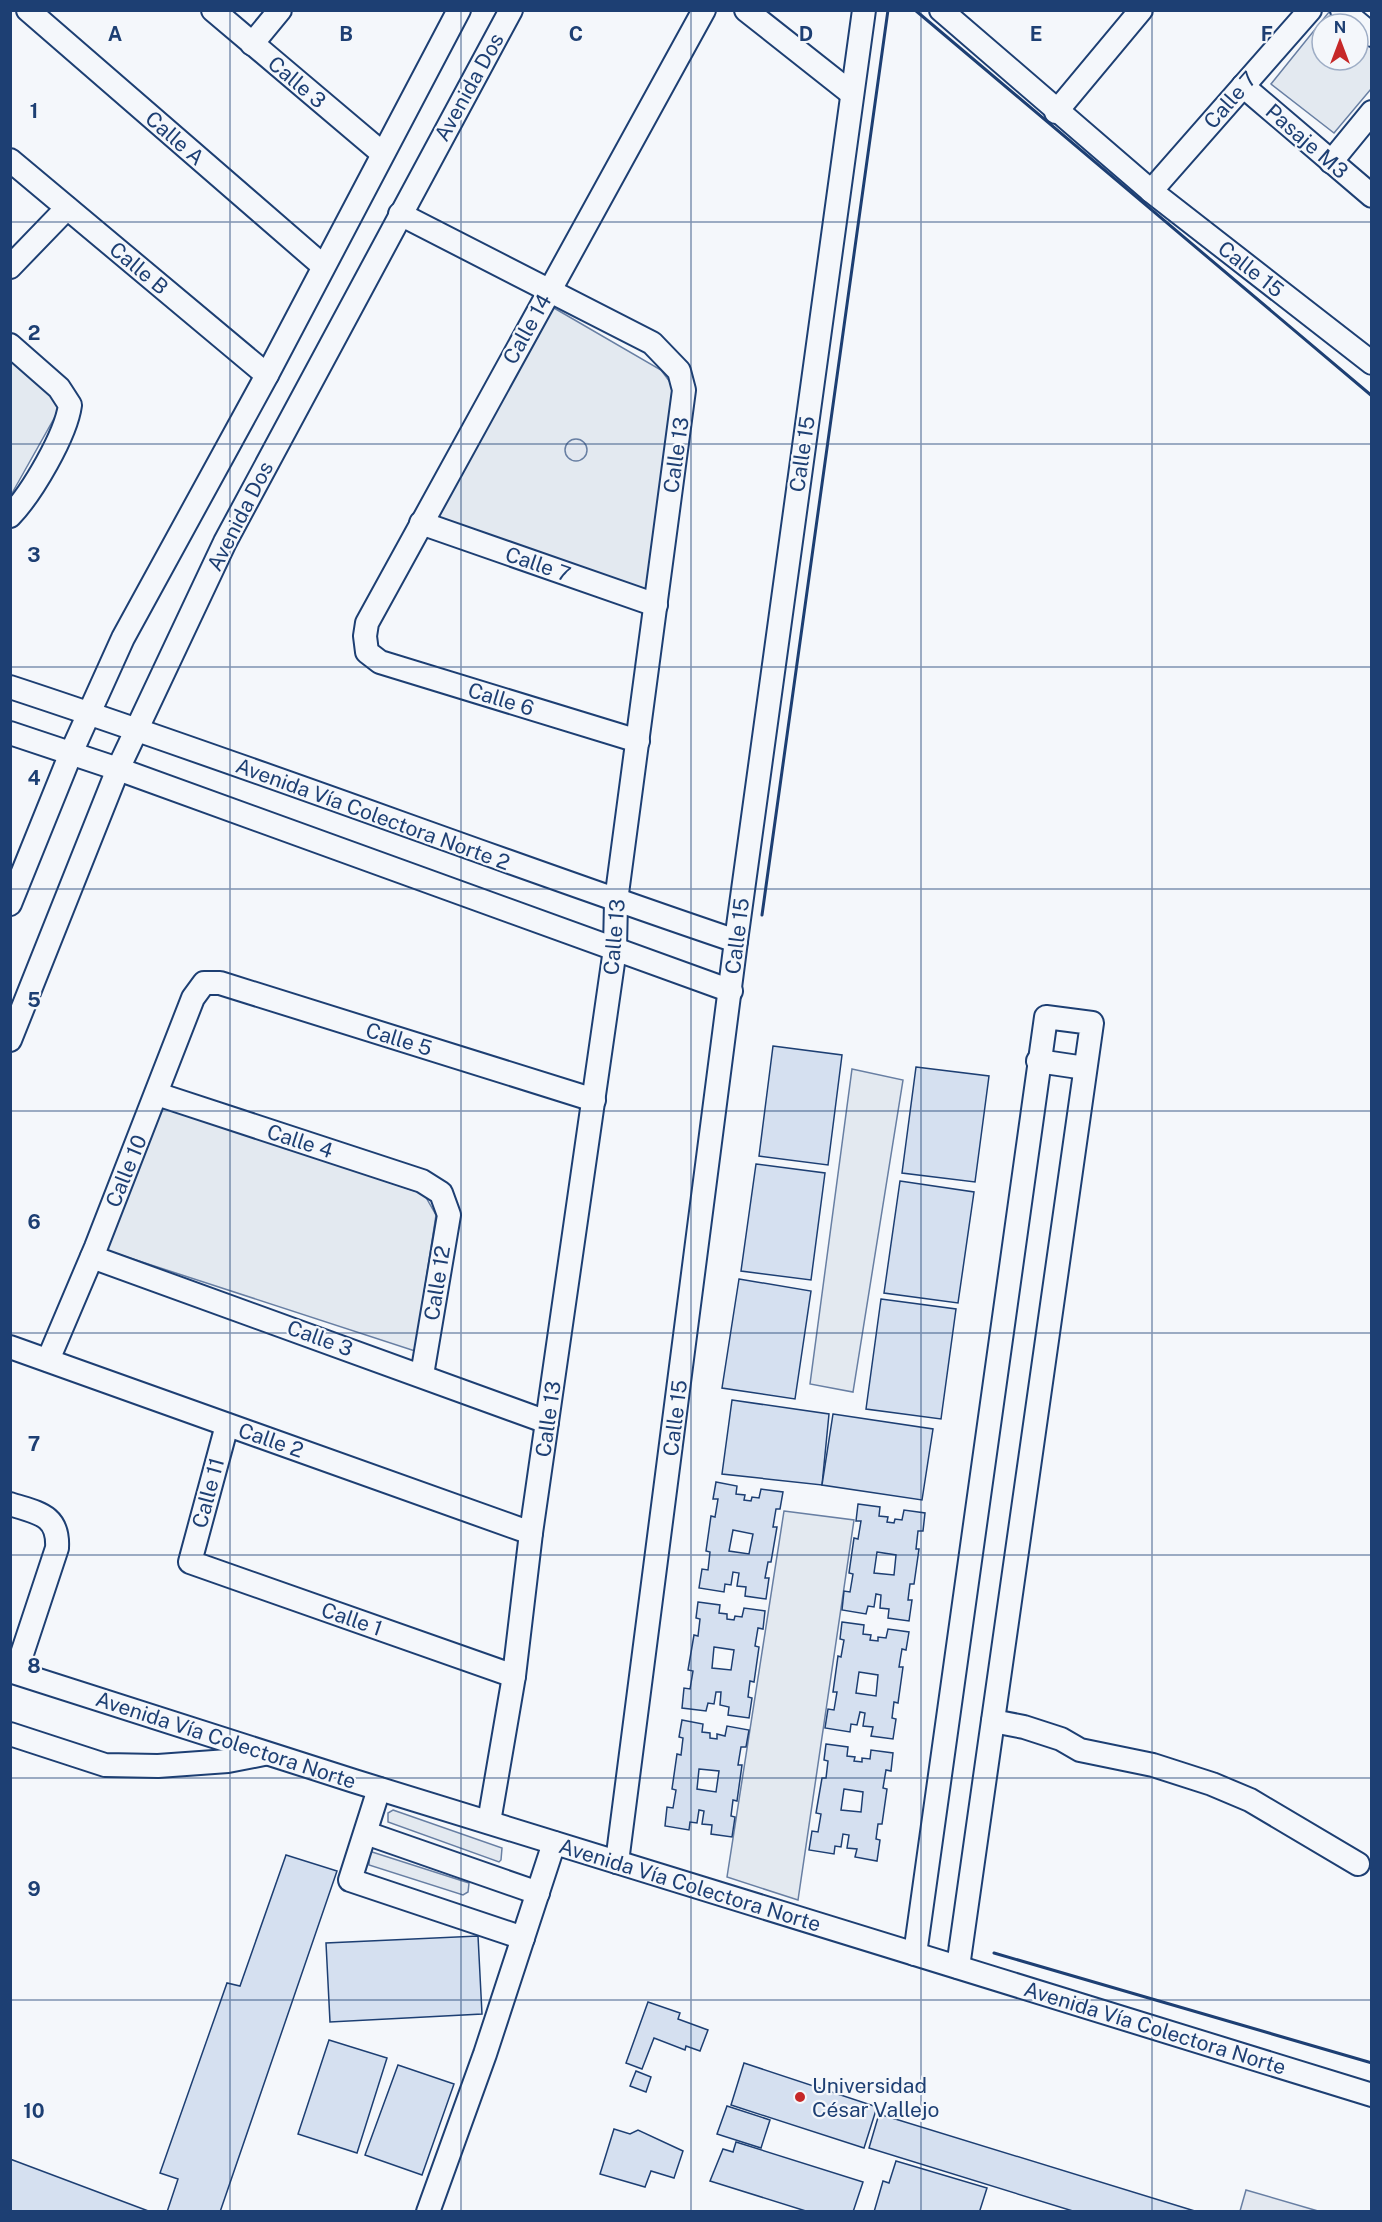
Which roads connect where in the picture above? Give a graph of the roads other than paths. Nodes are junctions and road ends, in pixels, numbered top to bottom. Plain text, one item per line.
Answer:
1 (28, 10) edge
2 (213, 10) edge
3 (280, 10) edge
4 (459, 10) edge
5 (511, 10) edge
6 (704, 10) edge
7 (746, 10) edge
8 (864, 10) edge
9 (941, 10) edge
10 (1141, 10) edge
11 (1310, 10) edge
12 (1342, 10) edge
13 (1371, 35) edge
14 (252, 44) junction
15 (1243, 86) junction
16 (851, 93) junction
17 (1056, 112) junction
18 (1371, 112) edge
19 (382, 153) junction
20 (10, 160) edge
21 (1331, 162) junction
22 (1151, 191) junction
23 (1371, 196) edge
24 (67, 208) junction
25 (400, 214) junction
26 (322, 265) junction
27 (10, 267) edge
28 (547, 292) junction
29 (10, 345) edge
30 (1371, 363) edge
31 (267, 375) junction
32 (10, 516) edge
33 (421, 523) junction
34 (656, 605) junction
35 (368, 652) joint
36 (10, 687) edge
37 (89, 713) junction
38 (137, 728) junction
39 (10, 733) edge
40 (638, 741) junction
41 (71, 753) junction
42 (118, 769) junction
43 (616, 901) junction
44 (10, 904) edge
45 (736, 941) junction
46 (615, 950) junction
47 (204, 983) joint
48 (731, 991) junction
49 (10, 1040) edge
50 (1038, 1062) junction
51 (1085, 1068) junction
52 (157, 1094) junction
53 (594, 1100) junction
54 (441, 1193) joint
55 (92, 1257) junction
56 (10, 1347) edge
57 (48, 1360) junction
58 (422, 1375) junction
59 (547, 1422) junction
60 (227, 1425) junction
61 (10, 1504) edge
62 (531, 1533) junction
63 (190, 1562) joint
64 (13, 1672) edge
65 (514, 1676) junction
66 (993, 1721) junction
67 (13, 1742) edge
68 (266, 1753) junction
69 (379, 1789) junction
70 (489, 1822) junction
71 (366, 1833) junction
72 (554, 1843) junction
73 (617, 1862) junction
74 (1358, 1864) dead end
75 (538, 1893) junction
76 (523, 1938) junction
77 (915, 1954) junction
78 (958, 1967) junction
79 (1371, 2095) edge
80 (428, 2211) edge

1 - 26 street, Calle A
2 - 14 street, Calle 3
3 - 14 street
4 - 19 street, Avenida Dos
5 - 25 street, Avenida Dos
6 - 28 street, Calle 14
7 - 16 street
8 - 16 street, Calle 15
9 - 17 street, Calle 15
10 - 17 street
11 - 15 street, Calle 7
12 - 13 street
14 - 19 street, Calle 3
15 - 21 street, Pasaje M3
15 - 22 street, Calle 7
16 - 45 street, Calle 15
17 - 22 street, Calle 15
18 - 21 street
19 - 26 street, Avenida Dos
20 - 24 street, Calle B
21 - 23 street, Pasaje M3
22 - 30 street, Calle 15
24 - 27 street
24 - 31 street, Calle B
25 - 28 street, Calle 13
25 - 38 street, Avenida Dos
26 - 31 street, Avenida Dos
28 - 33 street, Calle 14
28 - 34 street, Calle 13
29 - 32 street
31 - 37 street, Avenida Dos
33 - 34 street, Calle 7
33 - 35 street, Calle 14
34 - 40 street, Calle 13
35 - 40 street, Calle 6
36 - 37 street, Avenida Vía Colectora Norte 2
37 - 38 street, Avenida Vía Colectora Norte 2
37 - 41 street, Avenida Dos
38 - 42 street, Avenida Dos
38 - 43 street, Avenida Vía Colectora Norte 2
39 - 41 street
40 - 43 street, Calle 13
41 - 42 street
41 - 44 street, Avenida Dos
42 - 46 street
42 - 49 street, Avenida Dos
43 - 45 street, Avenida Vía Colectora Norte 2
43 - 46 street, Calle 13
45 - 48 street, Calle 15
46 - 48 street
46 - 53 street, Calle 13
47 - 52 street, Calle 10
47 - 53 street, Calle 5
48 - 73 street, Calle 15
50 - 51 street
50 - 51 street
50 - 77 street
51 - 66 street
52 - 54 street, Calle 4
52 - 55 street, Calle 10
53 - 59 street, Calle 13
54 - 58 street, Calle 12
55 - 57 street, Calle 10
55 - 58 street, Calle 3
56 - 57 street, Calle 2
57 - 60 street, Calle 2
58 - 59 street, Calle 3
59 - 62 street, Calle 13
60 - 62 street, Calle 2
60 - 63 street, Calle 11
61 - 64 street
62 - 65 street, Calle 13
63 - 65 street, Calle 1
64 - 68 street, Avenida Vía Colectora Norte
65 - 70 street, Calle 13
66 - 74 street
66 - 78 street
67 - 68 street
68 - 69 street, Avenida Vía Colectora Norte
69 - 70 street, Avenida Vía Colectora Norte
69 - 71 street
70 - 72 street, Avenida Vía Colectora Norte
71 - 75 street
71 - 76 street
72 - 73 street, Avenida Vía Colectora Norte
72 - 75 street
73 - 77 street, Avenida Vía Colectora Norte
75 - 76 street
76 - 80 street
77 - 78 street, Avenida Vía Colectora Norte
78 - 79 street, Avenida Vía Colectora Norte

